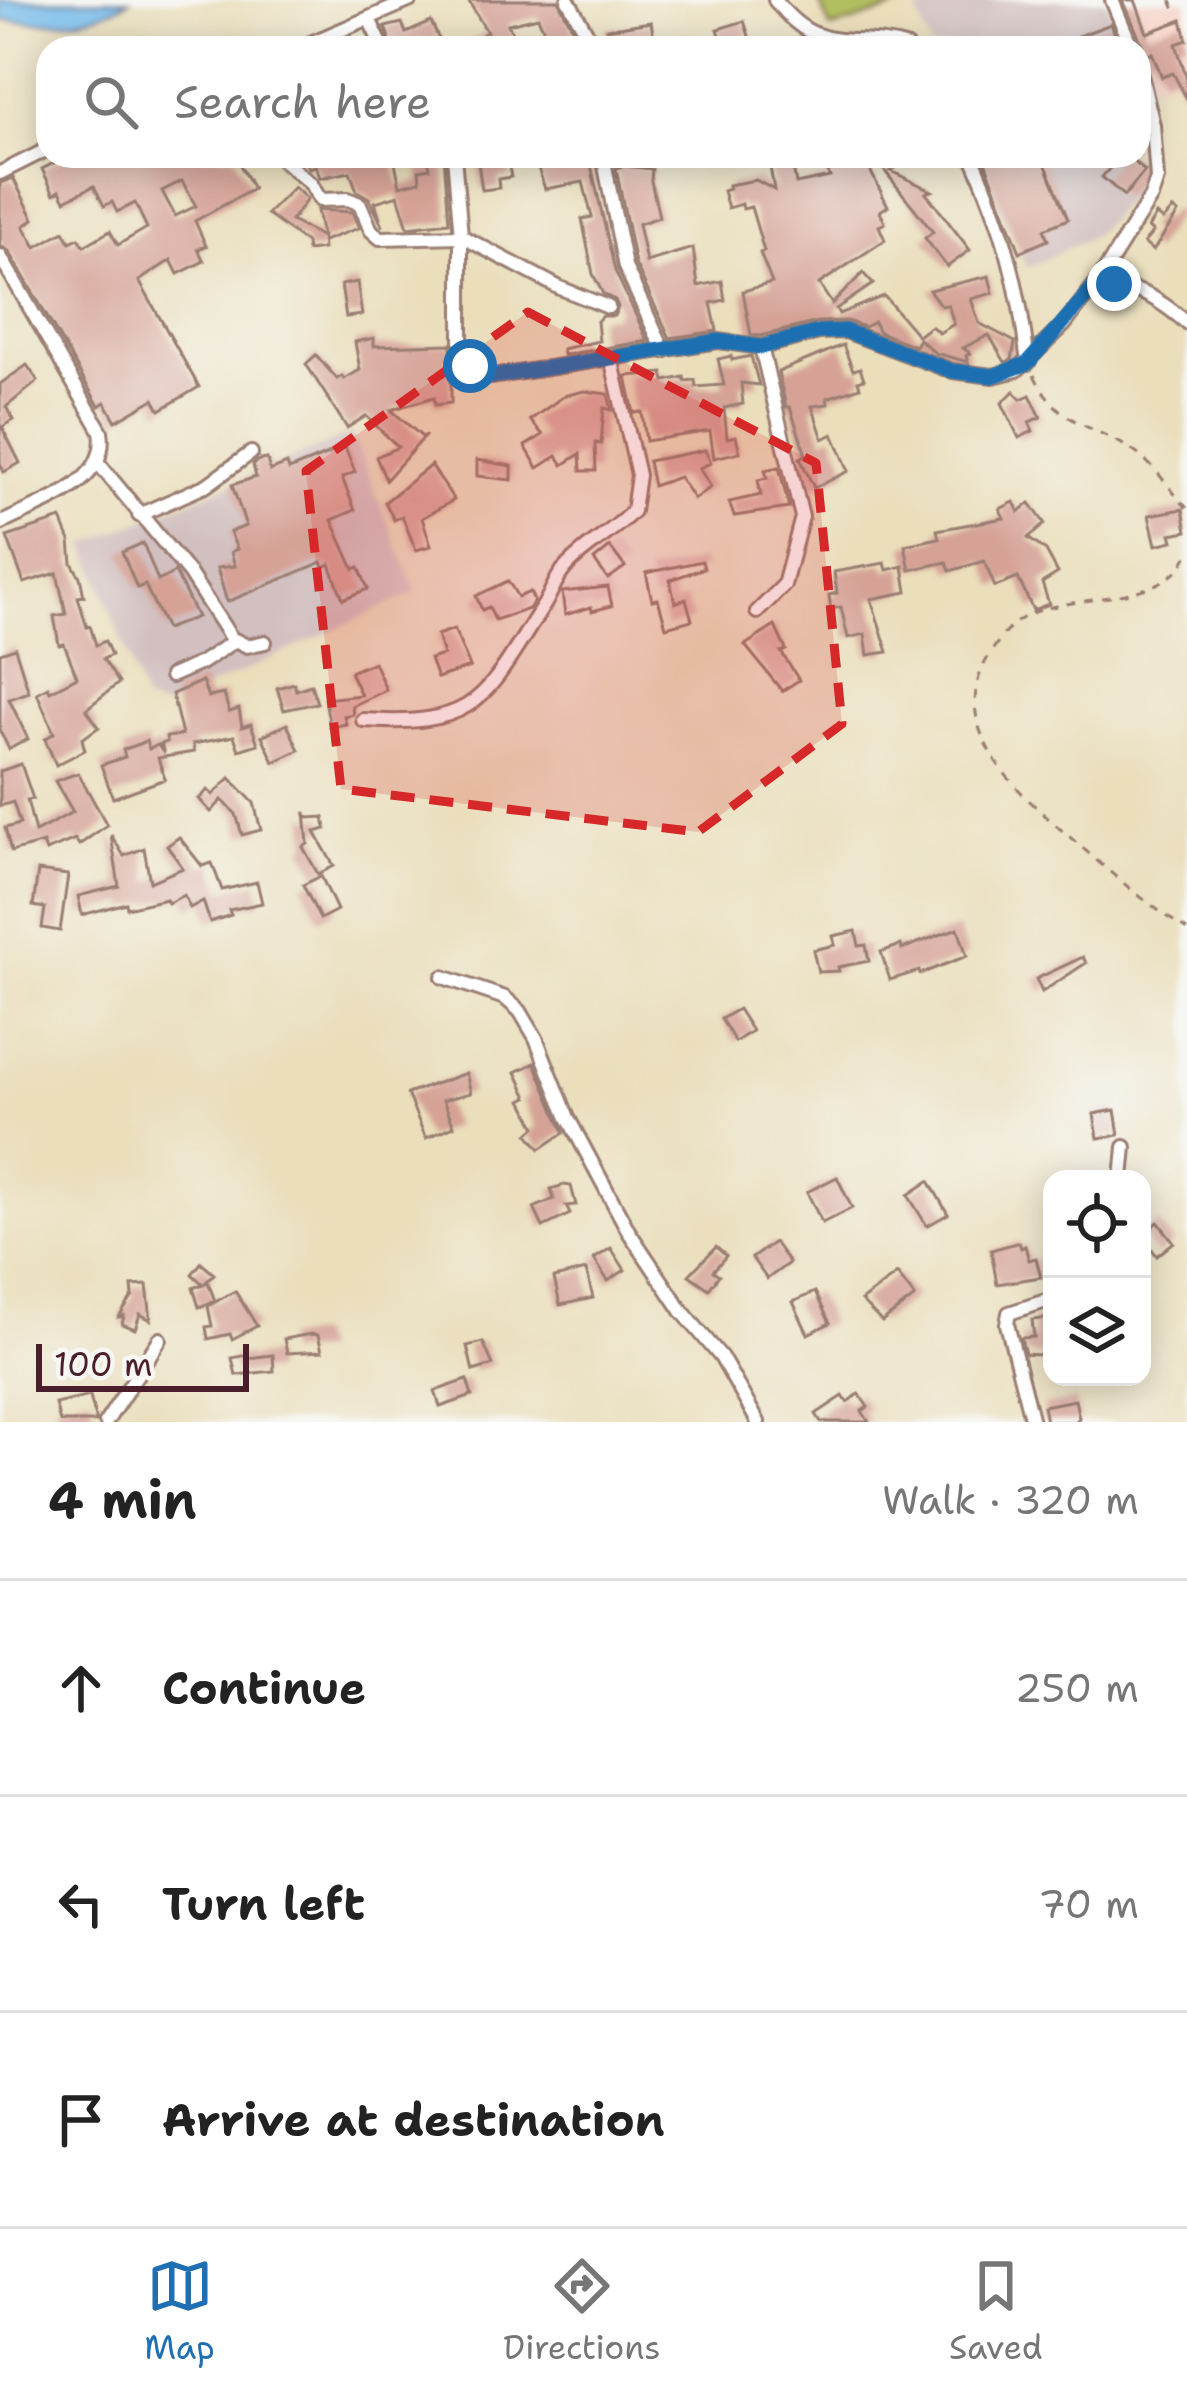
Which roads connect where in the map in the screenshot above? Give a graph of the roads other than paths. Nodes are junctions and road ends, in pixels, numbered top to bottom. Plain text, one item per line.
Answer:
1 (411, 0) edge
2 (568, 0) edge
3 (775, 0) edge
4 (1112, 0) edge
5 (369, 19) junction
6 (328, 36) edge
7 (377, 36) edge
8 (589, 36) edge
9 (812, 36) edge
10 (1127, 36) edge
11 (1151, 117) edge
12 (36, 155) edge
13 (292, 168) edge
14 (455, 168) edge
15 (605, 168) edge
16 (977, 168) edge
17 (0, 173) edge
18 (461, 236) junction
19 (0, 256) edge
20 (1093, 288) junction
21 (608, 307) dead end
22 (1187, 323) edge
23 (761, 347) junction
24 (664, 351) junction
25 (610, 358) junction
26 (1028, 363) junction
27 (251, 453) dead end
28 (99, 464) junction
29 (139, 514) junction
30 (0, 524) edge
31 (757, 612) dead end
32 (234, 641) junction
33 (265, 642) dead end
34 (171, 676) dead end
35 (363, 720) dead end
36 (443, 976) dead end
37 (1125, 1147) dead end
38 (1123, 1170) edge
39 (1043, 1302) edge
40 (160, 1340) dead end
41 (106, 1422) edge
42 (758, 1422) edge
43 (1032, 1422) edge

1 - 5 street
2 - 8 street
3 - 9 street
4 - 10 street
5 - 6 street
5 - 7 street
11 - 20 street
12 - 17 street
13 - 18 street
14 - 18 street
15 - 24 street
16 - 26 street
18 - 21 street
18 - 25 street
19 - 28 street
20 - 22 street
20 - 26 street
23 - 24 street
23 - 26 street
23 - 31 street
24 - 25 street
25 - 35 street
27 - 29 street
28 - 29 street
28 - 30 street
29 - 32 street
32 - 33 street
32 - 34 street
36 - 42 street
37 - 38 street
39 - 43 street
40 - 41 street

